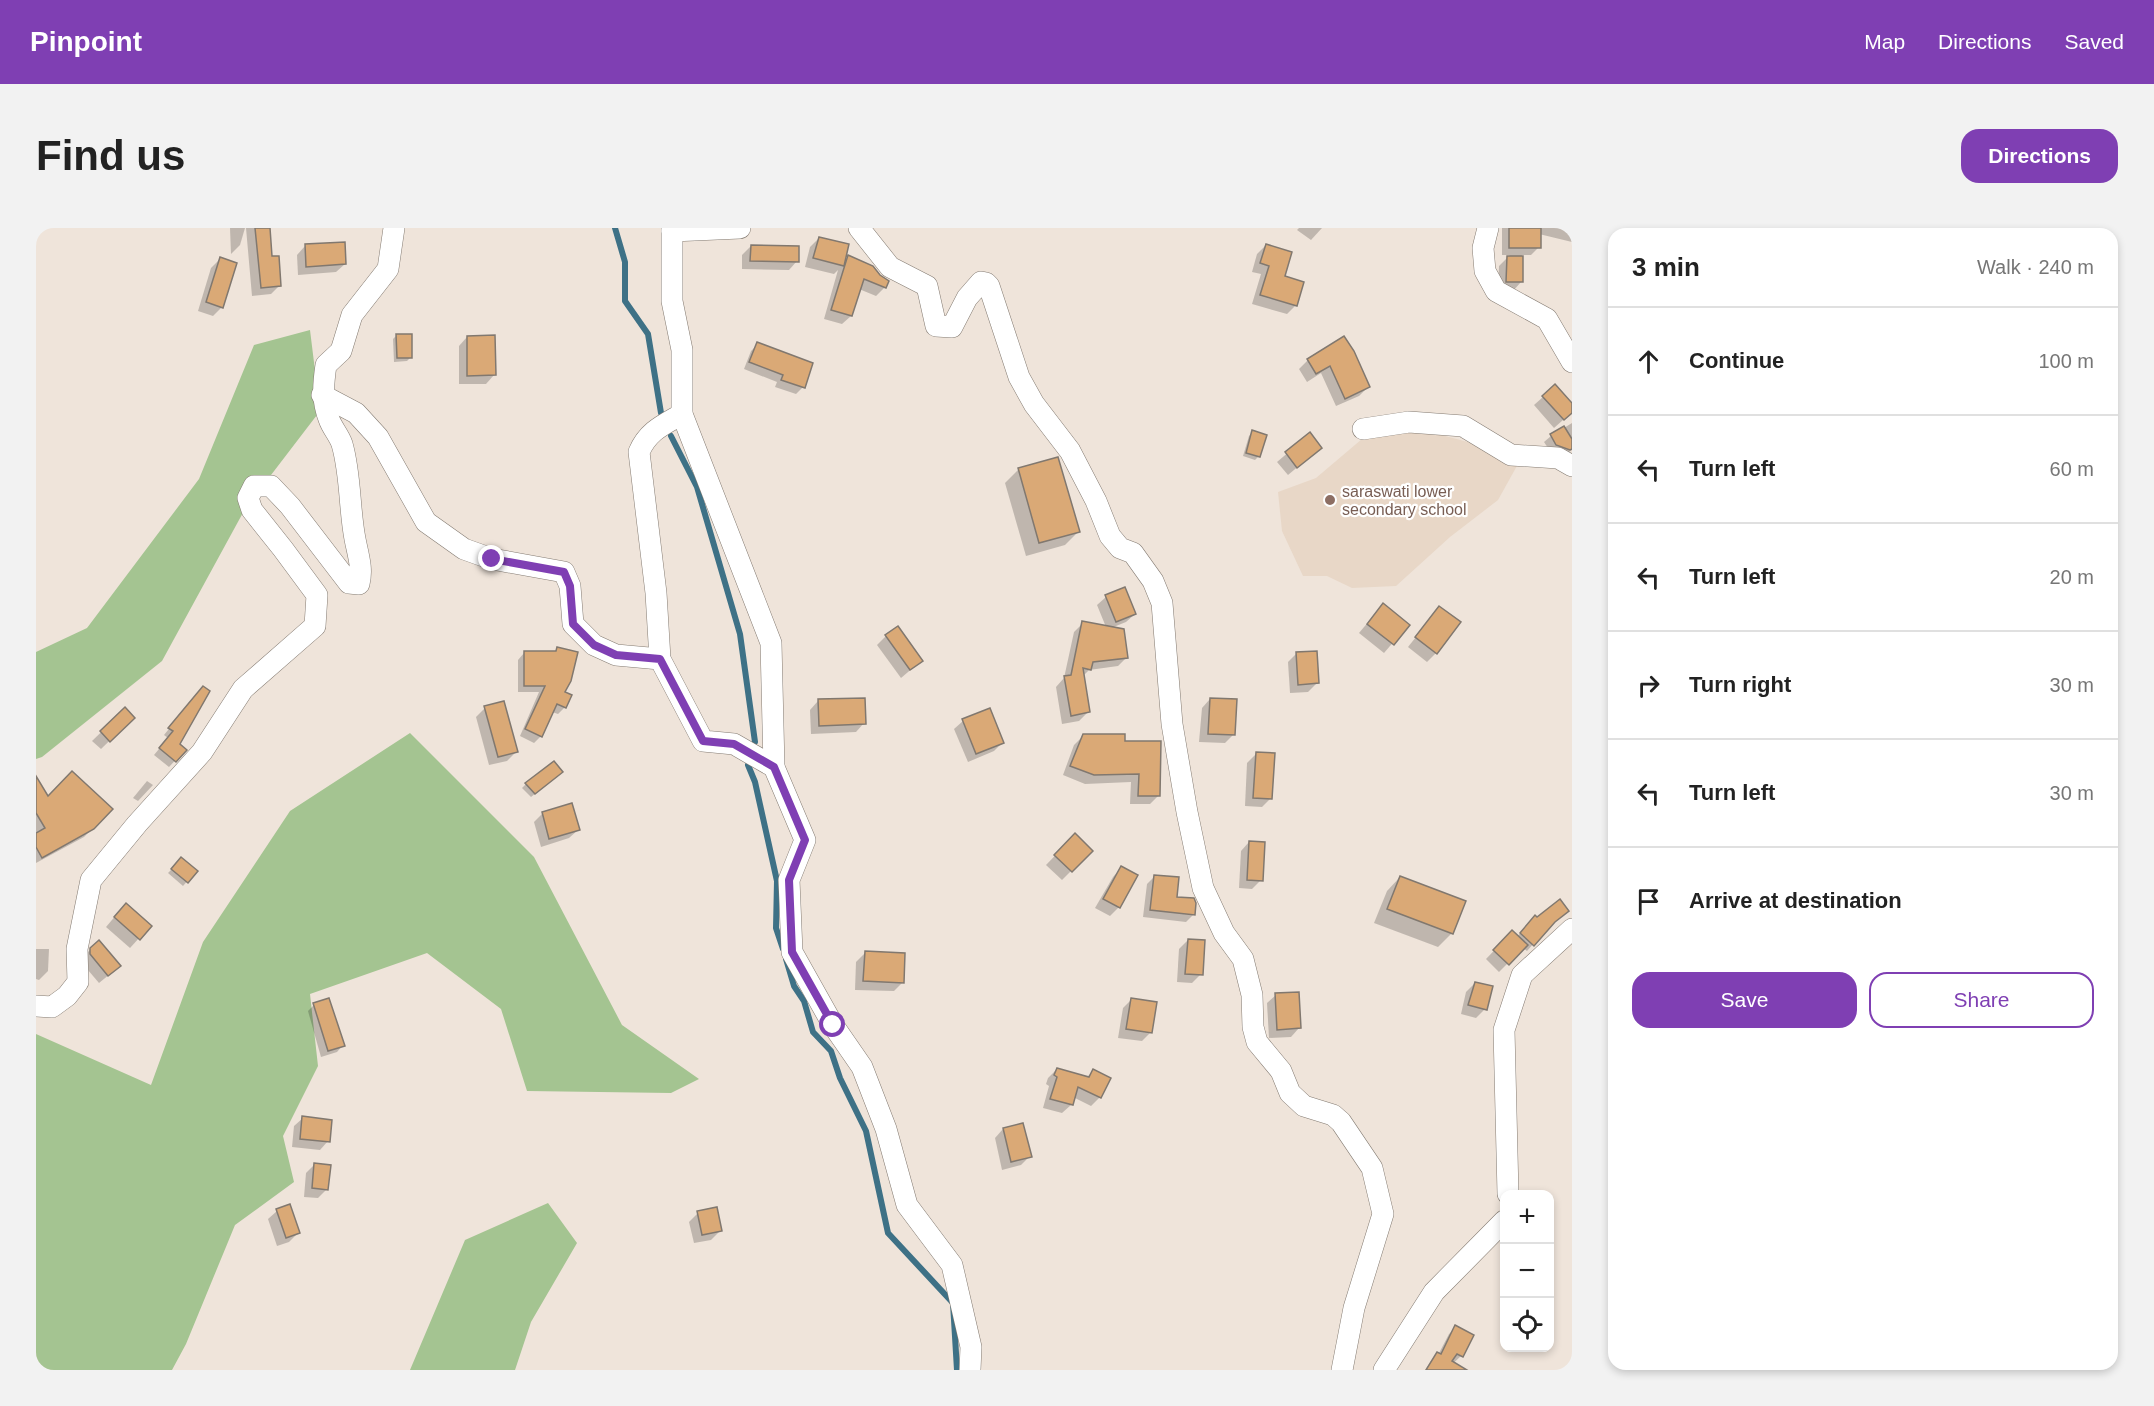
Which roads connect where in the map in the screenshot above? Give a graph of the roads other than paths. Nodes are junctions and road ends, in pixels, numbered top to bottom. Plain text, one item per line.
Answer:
1 (394, 228) edge
2 (740, 228) edge
3 (859, 228) edge
4 (1488, 228) edge
5 (672, 229) edge
6 (1572, 362) edge
7 (322, 395) junction
8 (682, 414) junction
9 (1363, 429) dead end
10 (1572, 466) edge
11 (660, 659) junction
12 (774, 767) junction
13 (1572, 929) edge
14 (36, 1006) edge
15 (1508, 1190) edge
16 (1500, 1225) edge
17 (970, 1370) edge
18 (1342, 1370) edge
19 (1384, 1370) edge

1 - 7 street
2 - 5 street
3 - 18 street
4 - 6 street
5 - 8 street
7 - 11 street
7 - 14 street
8 - 11 street
8 - 12 street
9 - 10 street
11 - 12 street
12 - 17 street
13 - 15 street
16 - 19 street

